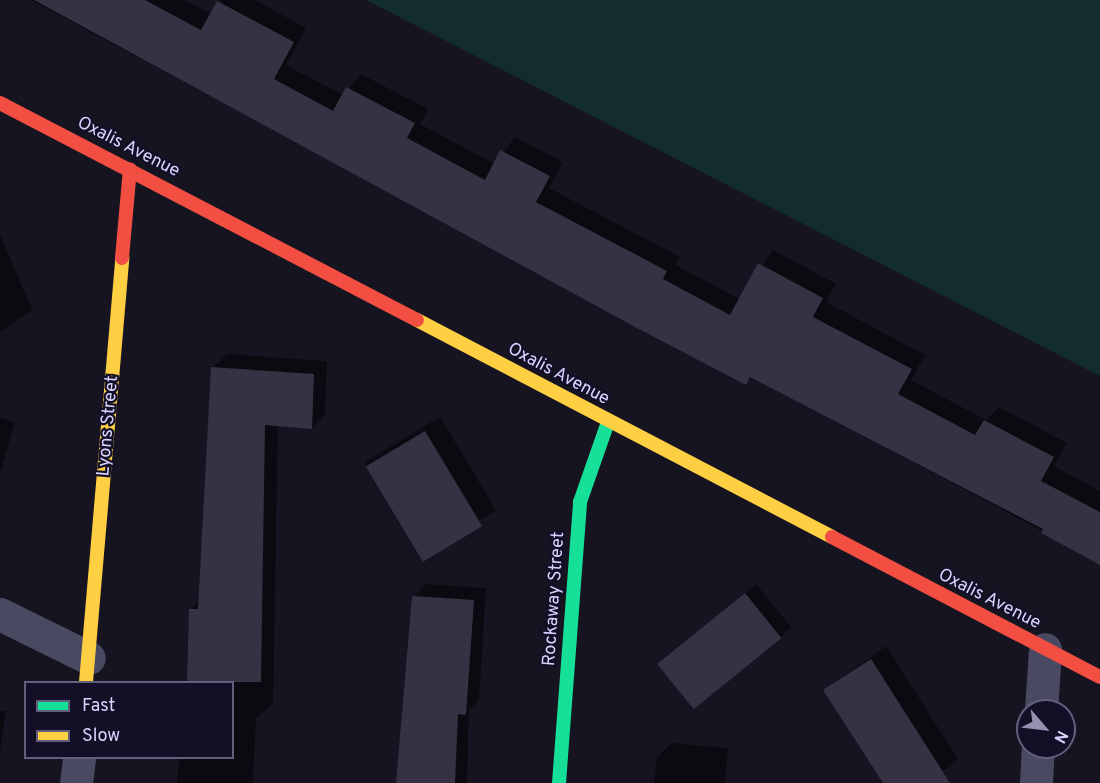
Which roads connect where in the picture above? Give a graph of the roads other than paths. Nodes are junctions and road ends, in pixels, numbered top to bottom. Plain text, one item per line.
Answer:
1 (0, 104) edge
2 (130, 169) junction
3 (608, 422) junction
4 (0, 614) edge
5 (1045, 649) junction
6 (88, 670) edge
7 (1100, 677) edge
8 (1042, 699) edge
9 (79, 759) edge
10 (1037, 759) edge
11 (76, 783) edge
12 (559, 783) edge
13 (1036, 783) edge

1 - 2 street, Oxalis Avenue
2 - 3 street, Oxalis Avenue
2 - 6 street, Lyons Street
3 - 5 street, Oxalis Avenue
3 - 12 street, Rockaway Street
4 - 6 street
5 - 7 street, Oxalis Avenue
5 - 8 street
9 - 11 street
10 - 13 street

